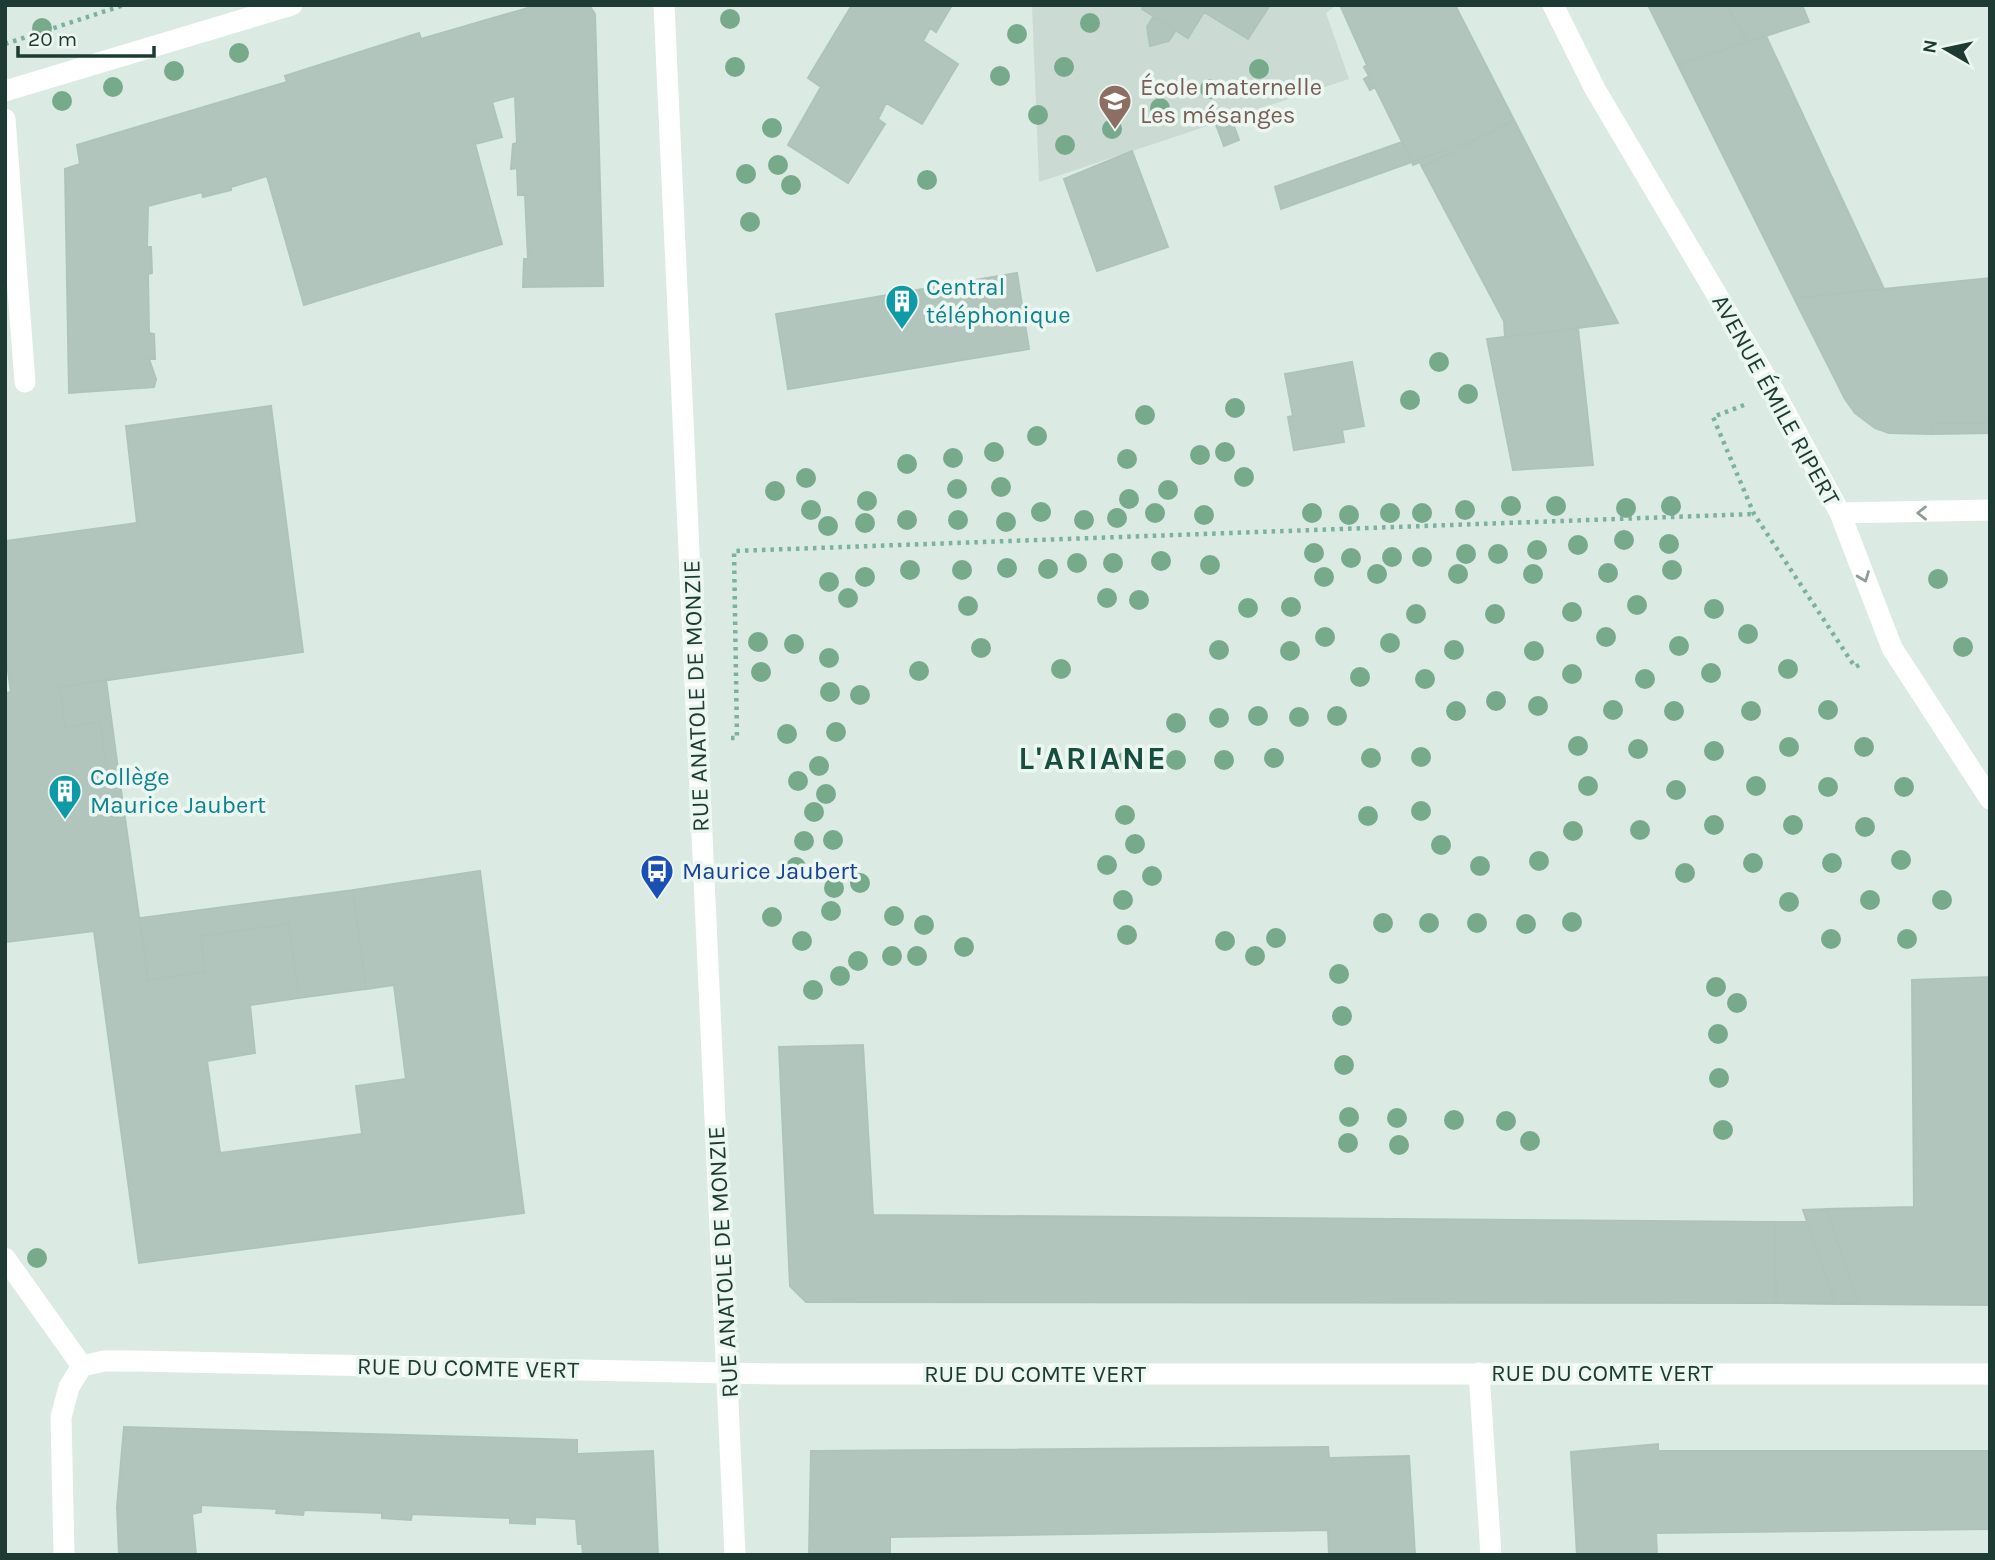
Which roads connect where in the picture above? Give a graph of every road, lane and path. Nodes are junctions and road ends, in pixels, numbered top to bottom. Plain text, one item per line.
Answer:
1 (124, 5) edge
2 (292, 5) edge
3 (664, 5) edge
4 (1553, 5) edge
5 (5, 44) edge
6 (5, 91) edge
7 (5, 119) edge
8 (25, 382) dead end
9 (1775, 393) junction
10 (1990, 510) edge
11 (1839, 513) junction
12 (1755, 514) junction
13 (1892, 648) junction
14 (699, 737) junction
15 (1990, 799) edge
16 (5, 1258) edge
17 (82, 1366) junction
18 (728, 1373) junction
19 (1479, 1373) junction
20 (1990, 1374) edge
21 (64, 1555) edge
22 (735, 1555) edge
23 (1491, 1555) edge

1 - 5 path
2 - 6 street
3 - 14 street, RUE ANATOLE DE MONZIE
4 - 9 street, AVENUE ÉMILE RIPERT
7 - 8 street
9 - 11 street, AVENUE ÉMILE RIPERT
9 - 12 path
10 -> 11 street
11 -> 13 street, AVENUE ÉMILE RIPERT
12 - 13 path
12 - 14 path
13 - 15 street, AVENUE ÉMILE RIPERT
14 - 18 street, RUE ANATOLE DE MONZIE
16 - 17 street
17 - 18 street, RUE DU COMTE VERT
17 - 21 street
18 - 19 street, RUE DU COMTE VERT
18 - 22 street, RUE ANATOLE DE MONZIE
19 - 20 street, RUE DU COMTE VERT
19 - 23 street

